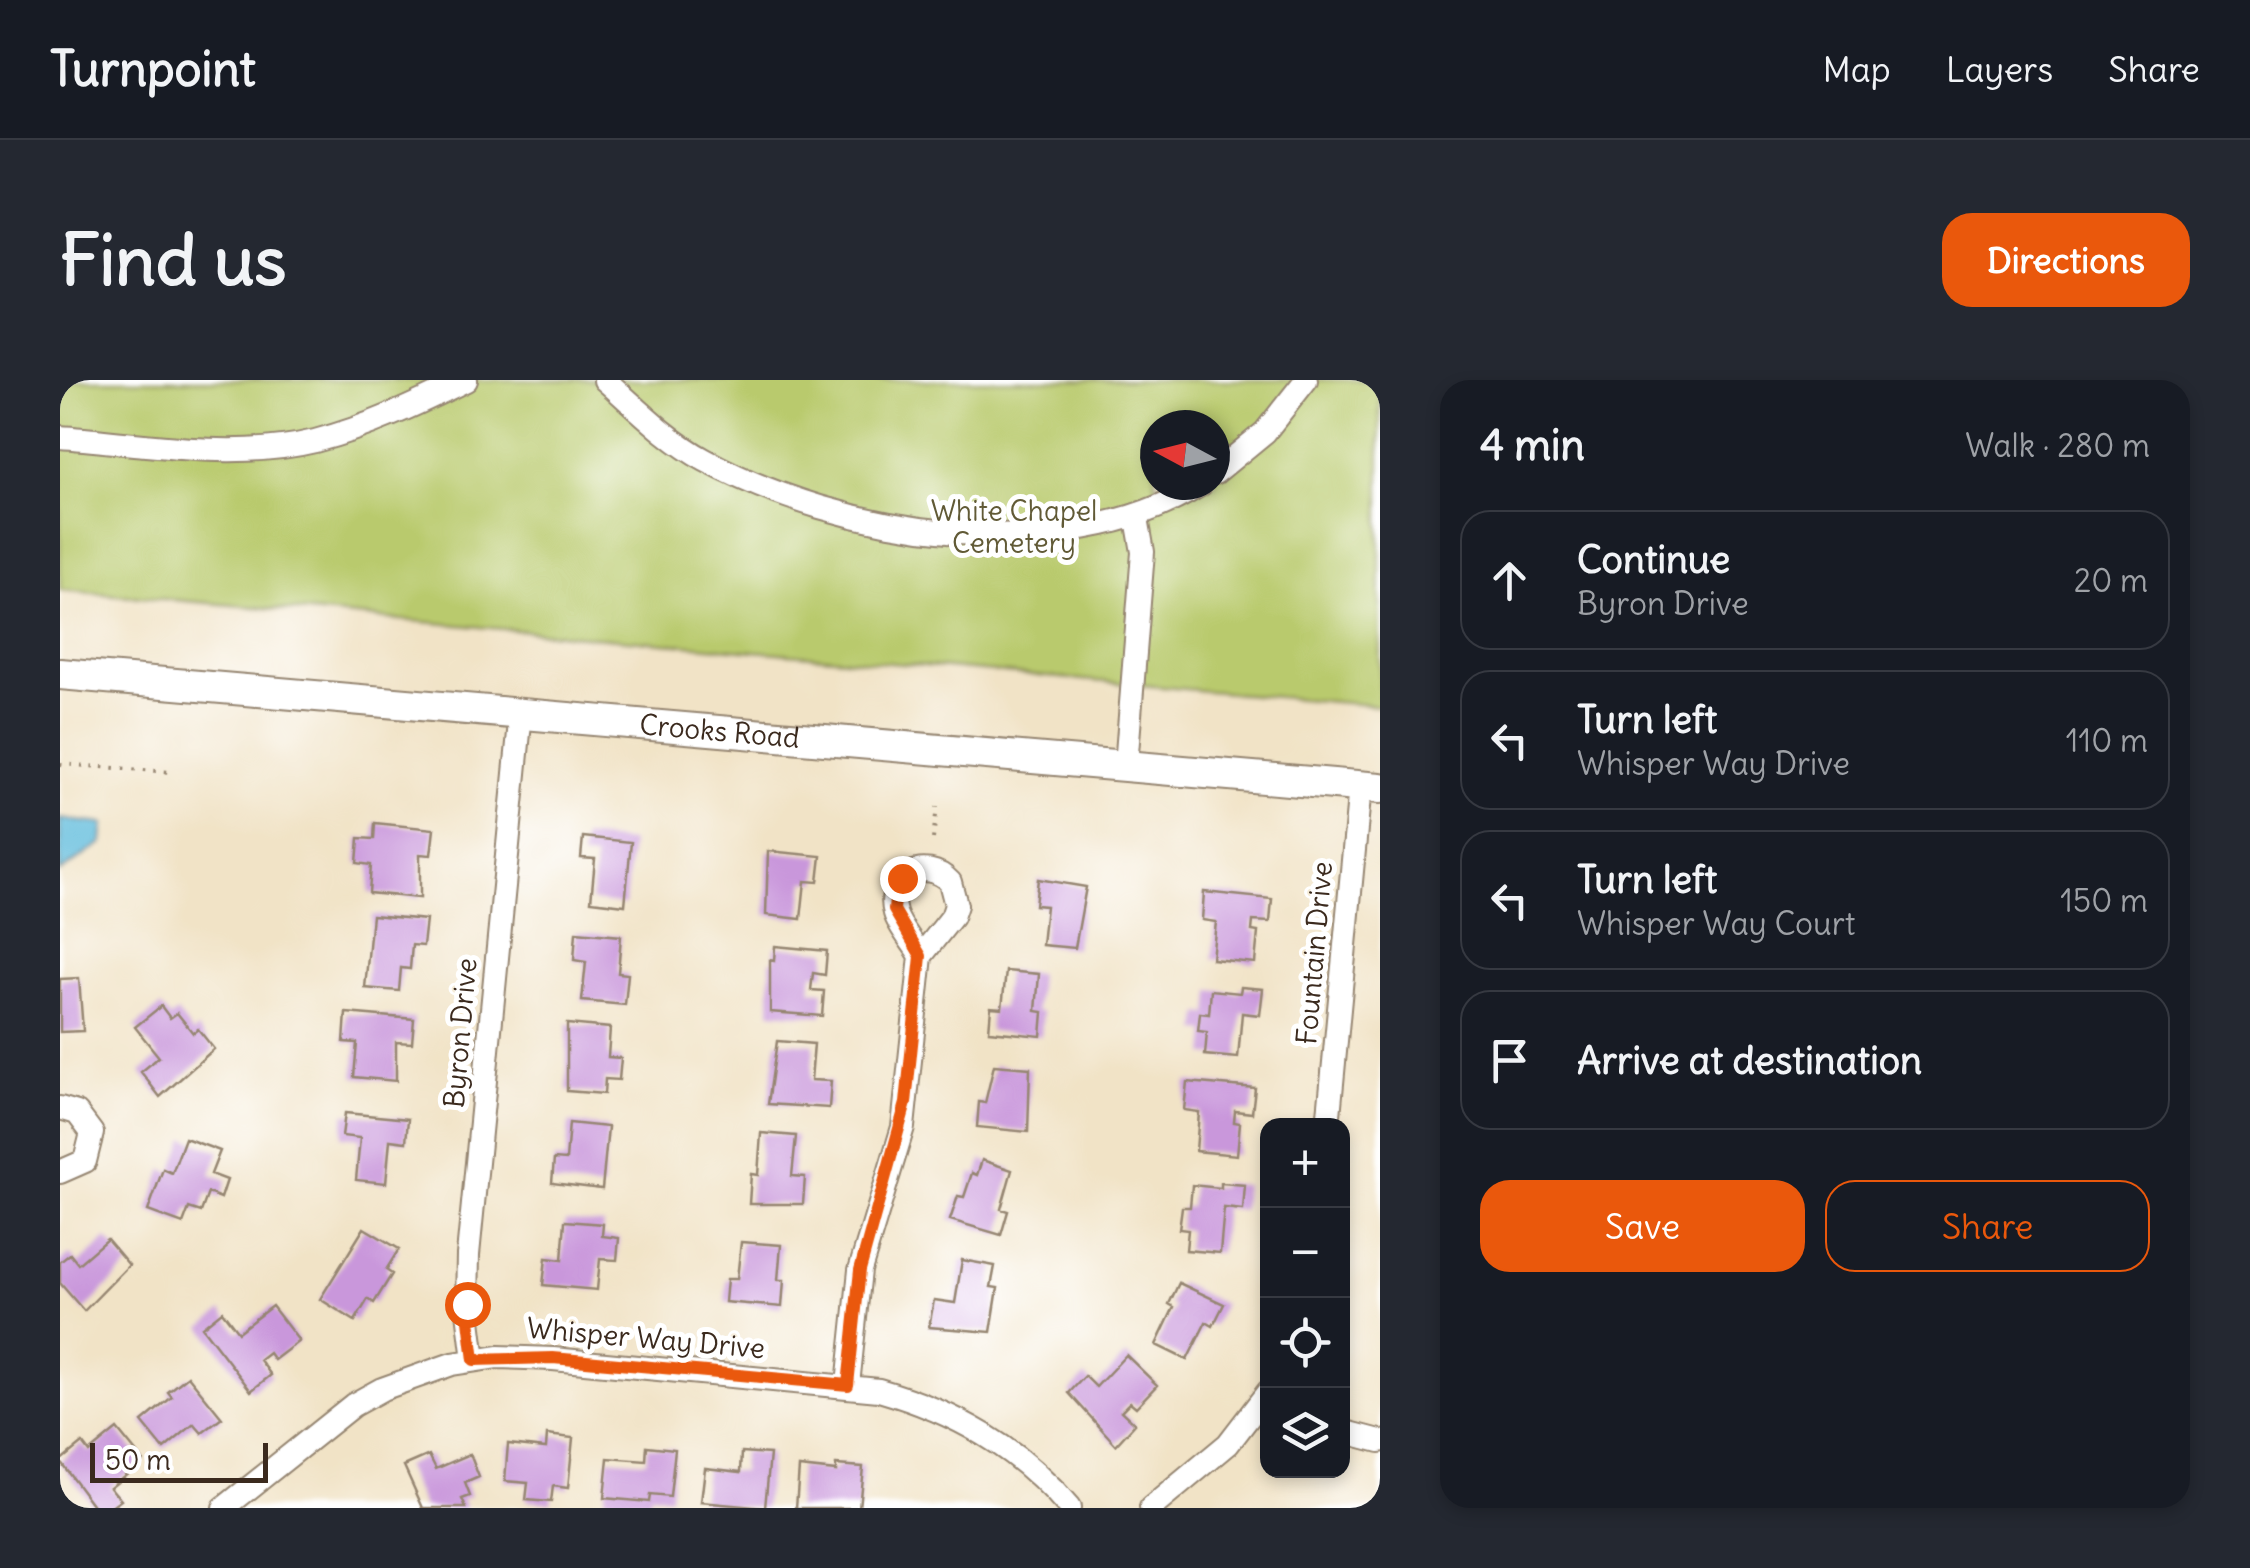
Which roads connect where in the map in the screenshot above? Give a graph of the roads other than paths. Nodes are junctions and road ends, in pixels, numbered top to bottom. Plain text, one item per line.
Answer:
1 (466, 380) edge
2 (604, 380) edge
3 (1306, 380) edge
4 (60, 437) edge
5 (1230, 461) edge
6 (1171, 500) edge
7 (1136, 518) junction
8 (60, 674) edge
9 (521, 712) junction
10 (1126, 766) junction
11 (1370, 787) edge
12 (921, 956) dead end
13 (60, 1108) edge
14 (1329, 1118) edge
15 (60, 1172) edge
16 (474, 1360) junction
17 (848, 1385) junction
18 (1260, 1402) edge
19 (1350, 1432) edge
20 (1380, 1441) edge
21 (224, 1508) edge
22 (1069, 1508) edge
23 (1152, 1508) edge

1 - 4 street
2 - 7 street
3 - 5 street
6 - 7 street
7 - 10 street
8 - 9 main road, Crooks Road
9 - 10 main road, Crooks Road
9 - 16 street, Byron Drive
10 - 11 main road, Crooks Road
11 - 14 street, Fountain Drive
12 - 17 street
13 - 15 street
16 - 17 street, Whisper Way Drive
16 - 21 street, Whisper Way Drive
17 - 22 street, Whisper Way Drive
18 - 23 street
19 - 20 street

